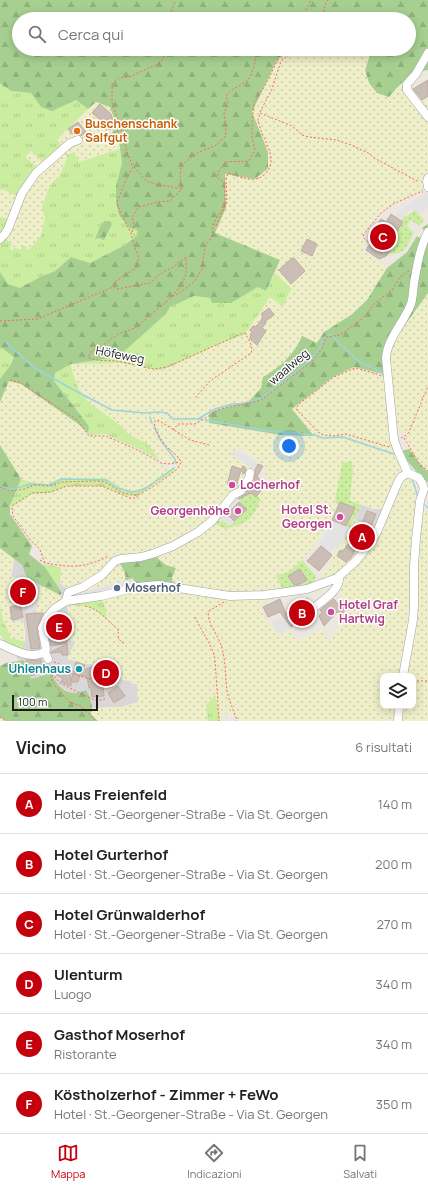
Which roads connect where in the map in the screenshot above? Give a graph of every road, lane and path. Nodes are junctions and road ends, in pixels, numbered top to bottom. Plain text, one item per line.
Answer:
1 (175, 0) edge
2 (311, 0) edge
3 (328, 0) edge
4 (171, 12) edge
5 (305, 12) edge
6 (324, 12) edge
7 (428, 53) edge
8 (164, 56) edge
9 (256, 56) edge
10 (280, 56) edge
11 (287, 56) edge
12 (260, 113) junction
13 (428, 117) edge
14 (121, 130) junction
15 (78, 140) joint
16 (133, 167) junction
17 (427, 186) edge
18 (182, 189) junction
19 (213, 224) junction
20 (428, 232) edge
21 (131, 233) junction
22 (0, 239) edge
23 (368, 242) dead end
24 (417, 265) junction
25 (113, 286) junction
26 (172, 297) junction
27 (0, 321) edge
28 (382, 377) dead end
29 (10, 380) dead end
30 (428, 386) edge
31 (195, 398) dead end
32 (173, 430) junction
33 (404, 437) junction
34 (396, 444) junction
35 (209, 445) dead end
36 (181, 462) junction
37 (428, 471) edge
38 (250, 473) dead end
39 (408, 473) junction
40 (0, 487) edge
41 (140, 494) junction
42 (424, 501) edge
43 (110, 556) dead end
44 (40, 560) dead end
45 (45, 563) junction
46 (339, 576) junction
47 (230, 596) junction
48 (66, 601) junction
49 (85, 606) dead end
50 (316, 606) dead end
51 (195, 617) dead end
52 (124, 643) dead end
53 (0, 644) edge
54 (47, 655) junction
55 (117, 672) dead end
56 (404, 673) edge
57 (416, 681) edge
58 (428, 681) edge
59 (106, 698) dead end
60 (399, 709) edge
61 (0, 717) edge
62 (6, 721) edge
63 (96, 721) edge
64 (219, 721) edge
65 (236, 721) edge
66 (398, 721) edge

1 - 4 path
2 - 5 path
3 - 6 path
7 - 13 street
8 - 14 path
9 - 18 path
10 - 19 path
11 - 12 path
12 - 17 path
12 - 19 path
14 - 15 path
14 - 16 path
15 - 22 street
16 - 18 path
16 - 21 path
17 - 23 path
18 - 21 path
19 - 26 path
20 - 24 street
21 - 25 path
24 - 32 path, waalweg
24 - 34 street
25 - 26 path
25 - 27 path
26 - 31 path, Höfeweg
28 - 34 path
29 - 36 path
30 - 33 path
32 - 35 path
32 - 36 path
33 - 34 path
33 - 37 path
34 - 39 street
36 - 41 path
38 - 48 street
39 - 42 street
39 - 46 street
40 - 41 path
41 - 45 path
42 - 56 street
43 - 45 path
44 - 45 path
46 - 47 street
46 - 50 street
47 - 48 street
47 - 65 path
48 - 54 street
49 - 52 path
51 - 64 path
53 - 54 street
54 - 55 path
57 - 58 path
59 - 63 path
60 - 66 street
61 - 62 path

